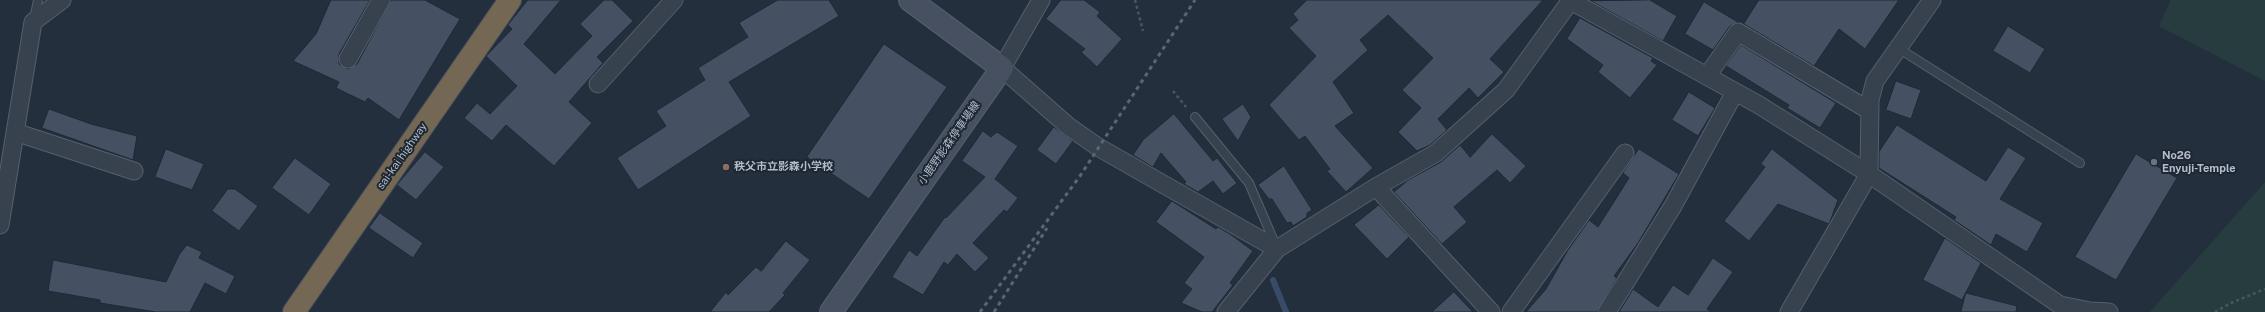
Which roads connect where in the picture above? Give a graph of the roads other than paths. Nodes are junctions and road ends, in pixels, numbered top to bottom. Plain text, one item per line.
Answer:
1 (38, 0) edge
2 (62, 0) edge
3 (381, 0) edge
4 (510, 0) edge
5 (674, 0) edge
6 (910, 0) edge
7 (1042, 0) edge
8 (1571, 0) edge
9 (1932, 0) edge
10 (33, 22) junction
11 (1898, 48) junction
12 (348, 59) dead end
13 (1002, 68) junction
14 (1707, 76) junction
15 (598, 84) dead end
16 (1735, 92) junction
17 (1870, 111) junction
18 (1195, 117) road end
19 (9, 140) edge
20 (1625, 153) dead end
21 (2080, 163) dead end
22 (134, 171) dead end
23 (1869, 174) junction
24 (1376, 187) junction
25 (0, 225) edge
26 (1277, 249) junction
27 (294, 312) edge
28 (831, 312) edge
29 (1226, 312) edge
30 (1491, 312) edge
31 (1511, 312) edge
32 (1607, 312) edge
33 (1789, 312) edge
34 (2109, 312) edge

1 - 10 lane
2 - 10 street
3 - 12 street
4 - 27 highway, sai-kai highway
5 - 15 street
6 - 13 main road
7 - 13 street
8 - 14 street
8 - 24 street
9 - 11 street
10 - 19 street
11 - 17 street
11 - 21 lane
13 - 26 street
13 - 28 main road, 小鹿野影森停車場線
14 - 16 street
14 - 17 street
16 - 23 street
16 - 32 street
17 - 23 street
18 - 26 lane
19 - 22 street
19 - 25 street
20 - 31 street
23 - 33 street
23 - 34 street
24 - 26 street
24 - 30 street
26 - 29 street

